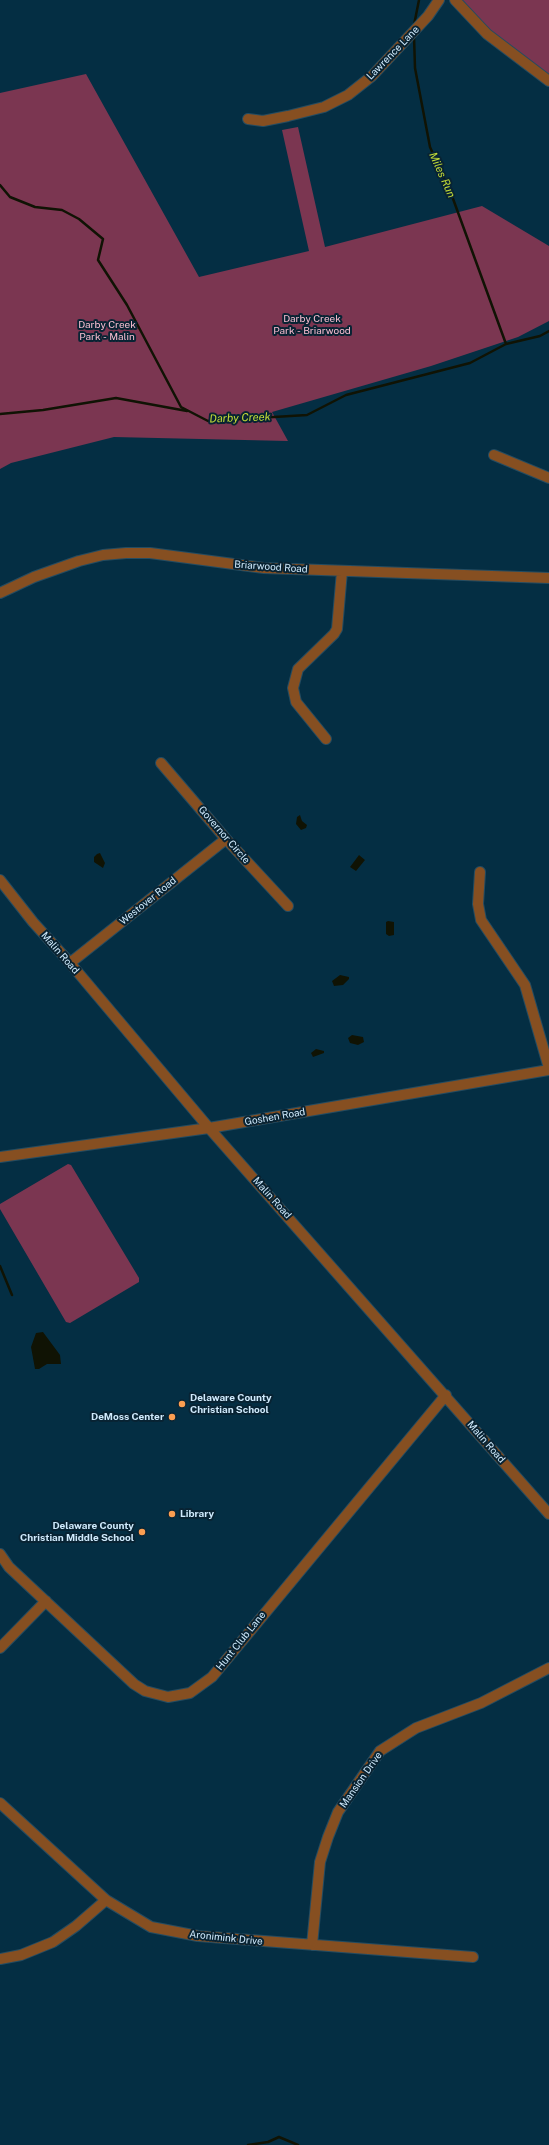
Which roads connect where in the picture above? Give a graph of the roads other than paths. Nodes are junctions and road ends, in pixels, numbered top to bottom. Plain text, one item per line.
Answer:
1 (439, 0) edge
2 (455, 0) edge
3 (549, 81) edge
4 (248, 119) dead end
5 (494, 455) dead end
6 (549, 478) edge
7 (342, 570) junction
8 (549, 578) edge
9 (0, 593) edge
10 (326, 739) dead end
11 (161, 763) dead end
12 (226, 839) junction
13 (480, 872) dead end
14 (0, 880) edge
15 (288, 906) dead end
16 (70, 963) junction
17 (549, 1069) edge
18 (209, 1128) junction
19 (0, 1157) edge
20 (446, 1395) junction
21 (549, 1514) edge
22 (0, 1554) edge
23 (46, 1602) junction
24 (0, 1648) edge
25 (549, 1668) edge
26 (0, 1803) edge
27 (106, 1900) junction
28 (312, 1945) junction
29 (473, 1957) dead end
30 (0, 1959) edge

1 - 4 street, Lawrence Lane
2 - 3 street
5 - 6 street
7 - 8 street, Briarwood Road
7 - 9 street, Briarwood Road
7 - 10 street
11 - 12 street, Governor Circle
12 - 15 street, Governor Circle
12 - 16 street, Westover Road
13 - 17 street
14 - 16 street, Malin Road
16 - 18 street, Malin Road
17 - 18 street, Goshen Road
18 - 19 street, Goshen Road
18 - 20 street, Malin Road
20 - 21 street, Malin Road
20 - 23 street, Hunt Club Lane
22 - 23 street, Hunt Club Lane
23 - 24 street
25 - 28 street, Mansion Drive
26 - 27 street, Aronimink Drive
27 - 28 street, Aronimink Drive
27 - 30 street
28 - 29 street, Aronimink Drive

